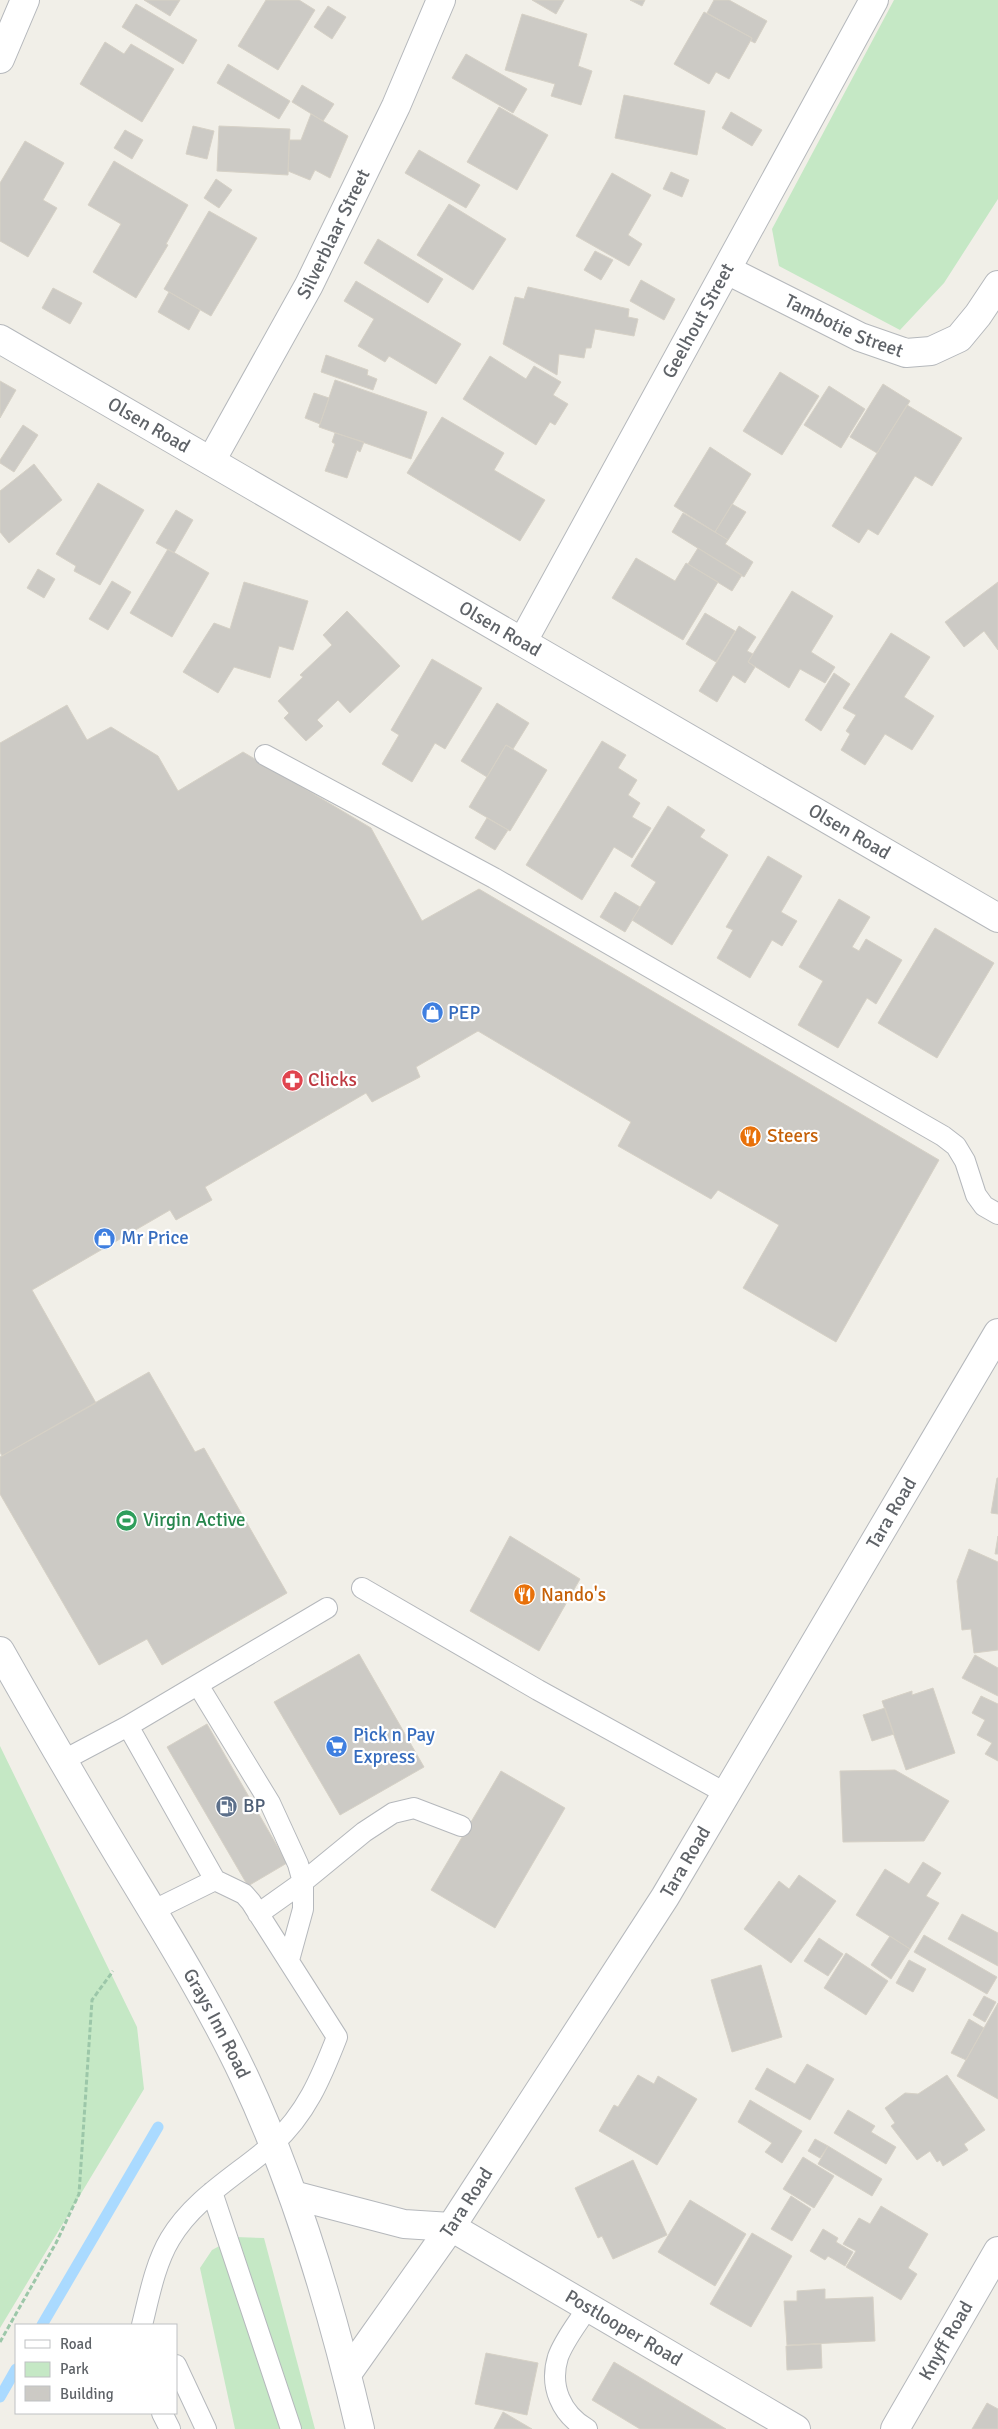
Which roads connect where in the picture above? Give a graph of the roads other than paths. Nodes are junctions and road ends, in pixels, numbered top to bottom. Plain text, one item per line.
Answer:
1 (26, 0) edge
2 (441, 0) edge
3 (874, 0) edge
4 (0, 59) edge
5 (727, 270) junction
6 (998, 285) edge
7 (0, 339) edge
8 (211, 462) junction
9 (523, 642) junction
10 (265, 755) dead end
11 (998, 918) edge
12 (998, 1214) edge
13 (998, 1333) edge
14 (362, 1588) dead end
15 (327, 1608) dead end
16 (0, 1651) edge
17 (198, 1684) junction
18 (128, 1726) junction
19 (62, 1761) junction
20 (727, 1794) junction
21 (461, 1826) dead end
22 (215, 1880) junction
23 (303, 1882) junction
24 (152, 1911) junction
25 (258, 1914) junction
26 (289, 1960) junction
27 (274, 2143) junction
28 (212, 2192) junction
29 (292, 2195) junction
30 (451, 2227) junction
31 (998, 2251) edge
32 (147, 2305) junction
33 (588, 2307) junction
34 (142, 2324) edge
35 (156, 2324) edge
36 (178, 2369) edge
37 (347, 2374) junction
38 (162, 2414) edge
39 (170, 2429) edge
40 (206, 2429) edge
41 (291, 2429) edge
42 (360, 2429) edge
43 (587, 2429) edge
44 (796, 2429) edge
45 (895, 2429) edge

1 - 4 street
2 - 8 street, Silverblaar Street
3 - 5 street, Geelhout Street
5 - 6 street, Tambotie Street
5 - 9 street, Geelhout Street
7 - 8 street, Olsen Road
8 - 9 street, Olsen Road
9 - 11 street, Olsen Road
10 - 12 lane
13 - 20 street, Tara Road
14 - 20 lane
15 - 17 lane
16 - 19 street, Grays Inn Road
17 - 18 lane
17 - 23 lane
18 - 19 lane
18 - 22 lane
19 - 24 street, Grays Inn Road
20 - 30 street, Tara Road
21 - 23 lane
22 - 24 lane
22 - 25 lane
23 - 25 lane
23 - 26 lane
24 - 27 street, Grays Inn Road
25 - 26 lane
26 - 27 lane
27 - 28 lane
27 - 29 street, Grays Inn Road
28 - 32 lane
28 - 41 lane
29 - 30 street
29 - 37 street, Grays Inn Road
30 - 33 street, Postlooper Road
30 - 37 street, Tara Road
31 - 45 street, Knyff Road
32 - 34 lane
32 - 35 lane
33 - 43 lane
33 - 44 street, Postlooper Road
36 - 40 lane
37 - 42 street, Grays Inn Road
38 - 39 lane

